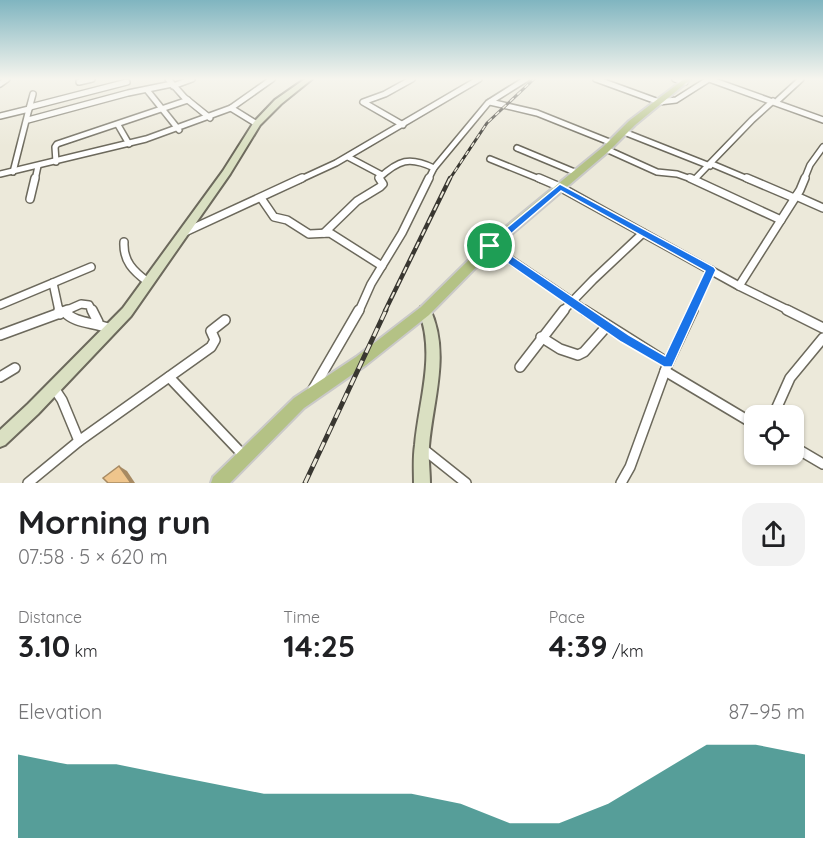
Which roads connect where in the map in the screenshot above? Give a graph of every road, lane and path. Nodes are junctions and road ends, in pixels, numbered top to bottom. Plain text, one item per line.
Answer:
1 (31, 102) edge
2 (51, 102) edge
3 (98, 102) edge
4 (156, 102) edge
5 (184, 102) edge
6 (190, 102) edge
7 (239, 102) edge
8 (279, 102) edge
9 (364, 102) edge
10 (442, 102) edge
11 (490, 102) joint
12 (658, 102) joint
13 (662, 102) edge
14 (774, 102) joint
15 (29, 108) junction
16 (231, 108) junction
17 (162, 110) junction
18 (0, 116) edge
19 (210, 117) junction
20 (28, 120) junction
21 (823, 120) edge
22 (257, 124) junction
23 (118, 125) junction
24 (403, 125) junction
25 (179, 130) junction
26 (624, 132) junction
27 (129, 144) junction
28 (609, 146) junction
29 (823, 147) edge
30 (517, 148) dead end
31 (348, 157) junction
32 (490, 159) dead end
33 (56, 162) junction
34 (711, 165) junction
35 (38, 166) junction
36 (435, 168) junction
37 (13, 172) junction
38 (577, 173) junction
39 (0, 174) edge
40 (382, 175) junction
41 (694, 180) junction
42 (560, 187) junction
43 (795, 197) junction
44 (261, 198) junction
45 (30, 199) dead end
46 (823, 208) edge
47 (781, 220) junction
48 (182, 233) junction
49 (324, 233) junction
50 (643, 233) junction
51 (124, 242) dead end
52 (490, 246) junction
53 (382, 266) junction
54 (91, 267) dead end
55 (711, 270) junction
56 (148, 282) junction
57 (53, 283) junction
58 (739, 286) junction
59 (571, 301) junction
60 (0, 305) edge
61 (425, 311) junction
62 (63, 313) junction
63 (225, 320) dead end
64 (98, 322) junction
65 (607, 326) junction
66 (823, 328) edge
67 (110, 329) junction
68 (0, 335) edge
69 (540, 337) junction
70 (823, 338) edge
71 (520, 367) dead end
72 (667, 367) junction
73 (15, 368) dead end
74 (0, 377) edge
75 (169, 377) junction
76 (54, 388) junction
77 (310, 394) junction
78 (778, 405) edge
79 (744, 417) edge
80 (0, 440) edge
81 (79, 441) junction
82 (422, 448) junction
83 (804, 453) edge
84 (245, 457) junction
85 (823, 464) edge
86 (28, 483) edge
87 (219, 483) edge
88 (422, 483) edge
89 (466, 483) edge
90 (621, 483) edge

1 - 15 street
2 - 15 street
3 - 20 street
4 - 17 street
5 - 17 street
6 - 19 street
7 - 16 street
8 - 22 street
9 - 24 street
10 - 24 street
11 - 28 street
11 - 36 street
12 - 13 street
12 - 26 main road
14 - 21 street
14 - 34 street
15 - 18 street
15 - 20 street
16 - 19 street
16 - 22 street
17 - 23 street
17 - 25 street
19 - 25 street
20 - 37 street
22 - 48 street
23 - 27 street
23 - 33 street
24 - 31 street
25 - 27 street
26 - 28 main road
26 - 34 street
27 - 33 street
28 - 38 main road
28 - 41 street
29 - 43 street
30 - 38 street
31 - 40 street
31 - 44 street
32 - 42 street
33 - 35 street
34 - 41 street
34 - 43 street
35 - 37 street
35 - 45 street
36 - 40 street
36 - 53 street
37 - 39 street
38 - 42 main road
40 - 49 street
41 - 47 street
42 - 50 street
42 - 52 main road
43 - 46 street
43 - 47 street
44 - 48 street
44 - 49 street
47 - 58 street
48 - 56 street
49 - 53 street
50 - 55 street
50 - 59 street
51 - 56 street
52 - 59 street
52 - 61 main road
53 - 77 street
54 - 57 street
55 - 58 street
55 - 72 street
56 - 67 street
57 - 60 street
57 - 62 street
58 - 66 street
59 - 65 street
59 - 69 street
61 - 77 main road
61 - 82 street
62 - 64 street
62 - 64 street
62 - 68 street
63 - 75 street
64 - 67 street
65 - 69 street
65 - 72 street
67 - 76 street
69 - 71 street
70 - 78 street
72 - 79 street
72 - 90 street
73 - 74 street
75 - 81 street
75 - 84 street
76 - 80 street
76 - 81 street
77 - 84 main road
81 - 86 street
82 - 88 street
82 - 89 street
83 - 85 street
84 - 87 main road

